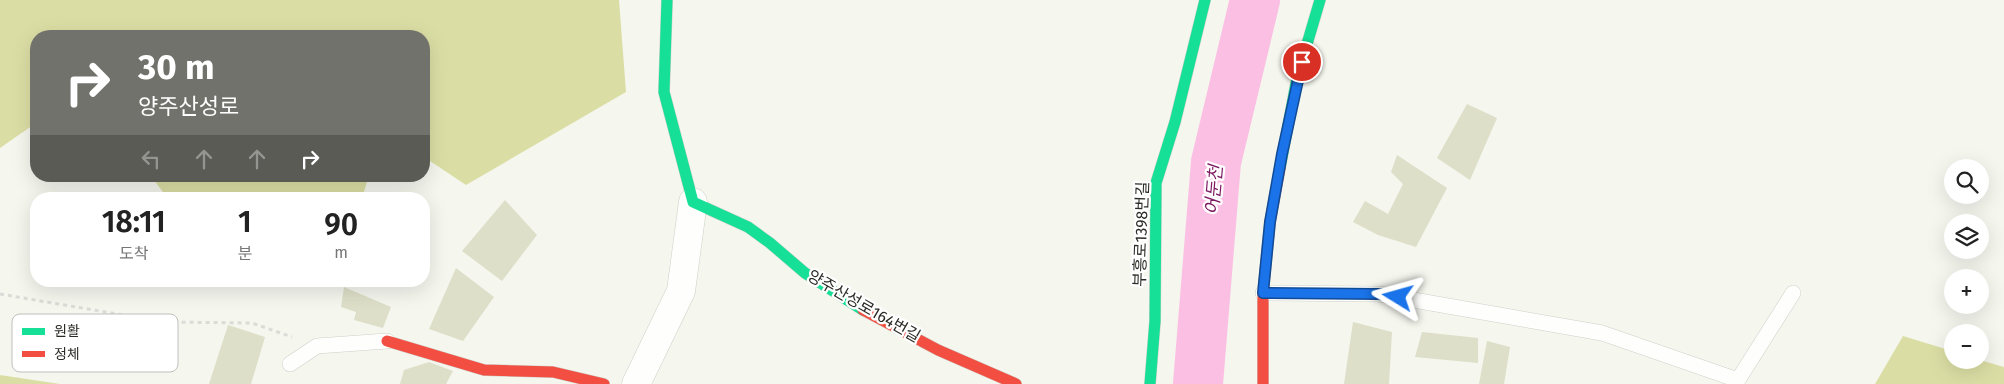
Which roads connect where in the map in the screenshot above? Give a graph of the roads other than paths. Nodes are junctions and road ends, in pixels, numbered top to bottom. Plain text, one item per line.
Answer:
1 (667, 0) edge
2 (1205, 0) edge
3 (1320, 0) edge
4 (693, 202) junction
5 (1263, 293) junction
6 (1792, 293) dead end
7 (387, 341) joint
8 (290, 364) dead end
9 (604, 384) edge
10 (636, 384) edge
11 (1016, 384) edge
12 (1150, 384) edge
13 (1262, 384) edge

1 - 4 street
2 - 12 street, 부흥로1398번길
3 - 5 street
4 - 10 street
4 - 11 street, 양주산성로164번길
5 - 6 lane
5 - 13 street
7 - 8 lane
7 - 9 street

